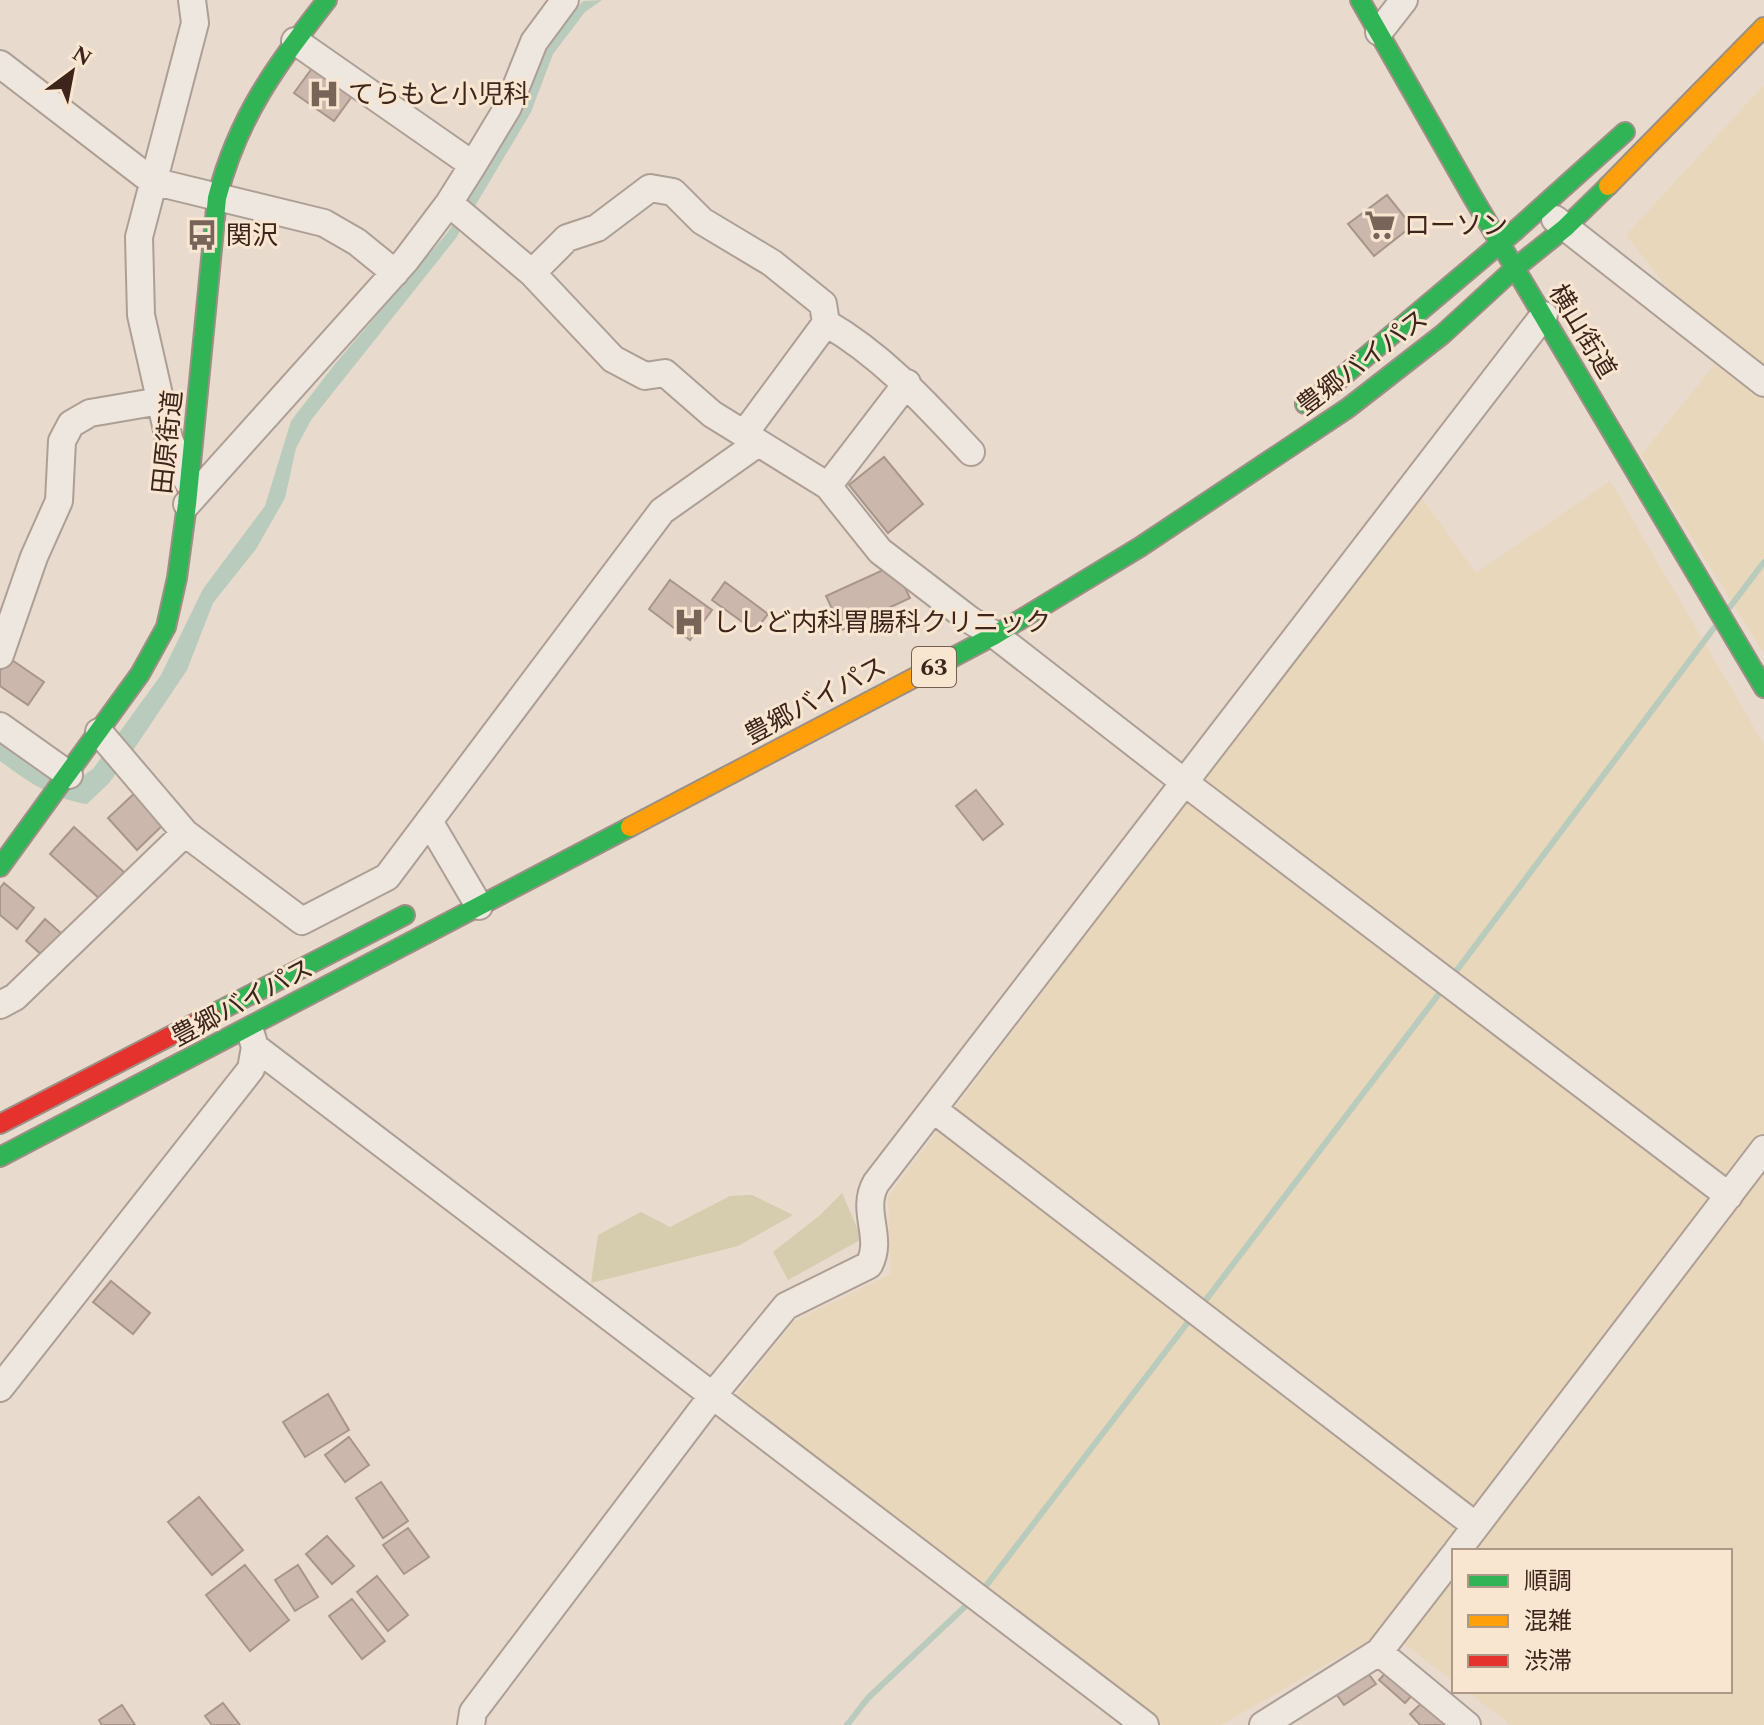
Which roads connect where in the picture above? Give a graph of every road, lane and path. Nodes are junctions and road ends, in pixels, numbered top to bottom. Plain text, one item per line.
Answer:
1 (192, 0) edge
2 (327, 0) edge
3 (565, 0) edge
4 (1360, 0) edge
5 (1404, 0) edge
6 (1764, 27) edge
7 (1379, 32) junction
8 (295, 41) junction
9 (0, 64) edge
10 (1641, 118) dead end
11 (473, 165) junction
12 (152, 181) junction
13 (217, 198) junction
14 (449, 203) junction
15 (1543, 208) junction
16 (1565, 228) junction
17 (1500, 242) junction
18 (1515, 268) junction
19 (395, 273) junction
20 (532, 273) junction
21 (1544, 315) junction
22 (826, 323) junction
23 (907, 383) junction
24 (1764, 383) edge
25 (160, 401) junction
26 (1293, 413) dead end
27 (751, 438) junction
28 (971, 452) dead end
29 (828, 486) junction
30 (188, 494) junction
31 (976, 624) junction
32 (0, 655) edge
33 (1764, 688) edge
34 (0, 726) edge
35 (99, 732) junction
36 (69, 775) junction
37 (1184, 782) junction
38 (429, 821) junction
39 (185, 833) junction
40 (0, 867) edge
41 (425, 904) dead end
42 (479, 906) junction
43 (236, 1002) junction
44 (0, 1005) edge
45 (252, 1038) junction
46 (933, 1109) junction
47 (0, 1124) edge
48 (1764, 1149) edge
49 (0, 1157) edge
50 (1729, 1196) junction
51 (0, 1388) edge
52 (713, 1395) junction
53 (1476, 1526) junction
54 (1458, 1549) edge
55 (1452, 1557) edge
56 (1379, 1652) junction
57 (471, 1725) edge
58 (1145, 1725) edge
59 (1263, 1725) edge
60 (1467, 1725) edge

1 - 12 street
2 - 8 main road, 田原街道
3 - 11 street
4 - 7 main road, 横山街道
5 - 7 street
6 - 16 main road, 豊郷バイパス / 63
7 - 17 main road, 横山街道
8 - 11 street
8 - 13 main road, 田原街道
9 - 12 street
10 - 15 main road, 豊郷バイパス
11 - 14 street
12 - 13 street
12 - 25 street
13 - 19 street
13 - 30 main road, 田原街道
14 - 19 street
14 - 20 street
15 - 16 street
15 - 17 main road, 豊郷バイパス
16 - 18 main road, 豊郷バイパス / 63
16 - 24 street
17 - 18 main road, 横山街道
17 - 26 main road, 豊郷バイパス
18 - 21 main road, 横山街道
18 - 31 main road, 豊郷バイパス / 63
19 - 30 street
20 - 22 street
20 - 27 street
21 - 33 main road, 横山街道
21 - 37 street
22 - 23 street
22 - 27 street
23 - 28 street
23 - 29 street
25 - 30 street
25 - 32 street
27 - 29 street
27 - 38 street
29 - 31 street
30 - 35 main road, 田原街道
31 - 37 street
31 - 42 main road, 豊郷バイパス / 63
34 - 36 street
35 - 36 main road, 田原街道
35 - 39 street
36 - 40 main road, 田原街道
37 - 46 street
37 - 50 street
38 - 39 street
38 - 42 street
39 - 44 street
41 - 43 main road, 豊郷バイパス
42 - 45 main road, 豊郷バイパス / 63
43 - 45 street
43 - 47 main road, 豊郷バイパス
45 - 49 main road, 豊郷バイパス / 63
45 - 51 street
45 - 52 street
46 - 52 street
46 - 53 street
48 - 50 street
50 - 53 street
52 - 57 street
52 - 58 street
53 - 54 street
55 - 56 street
56 - 59 street
56 - 60 street

